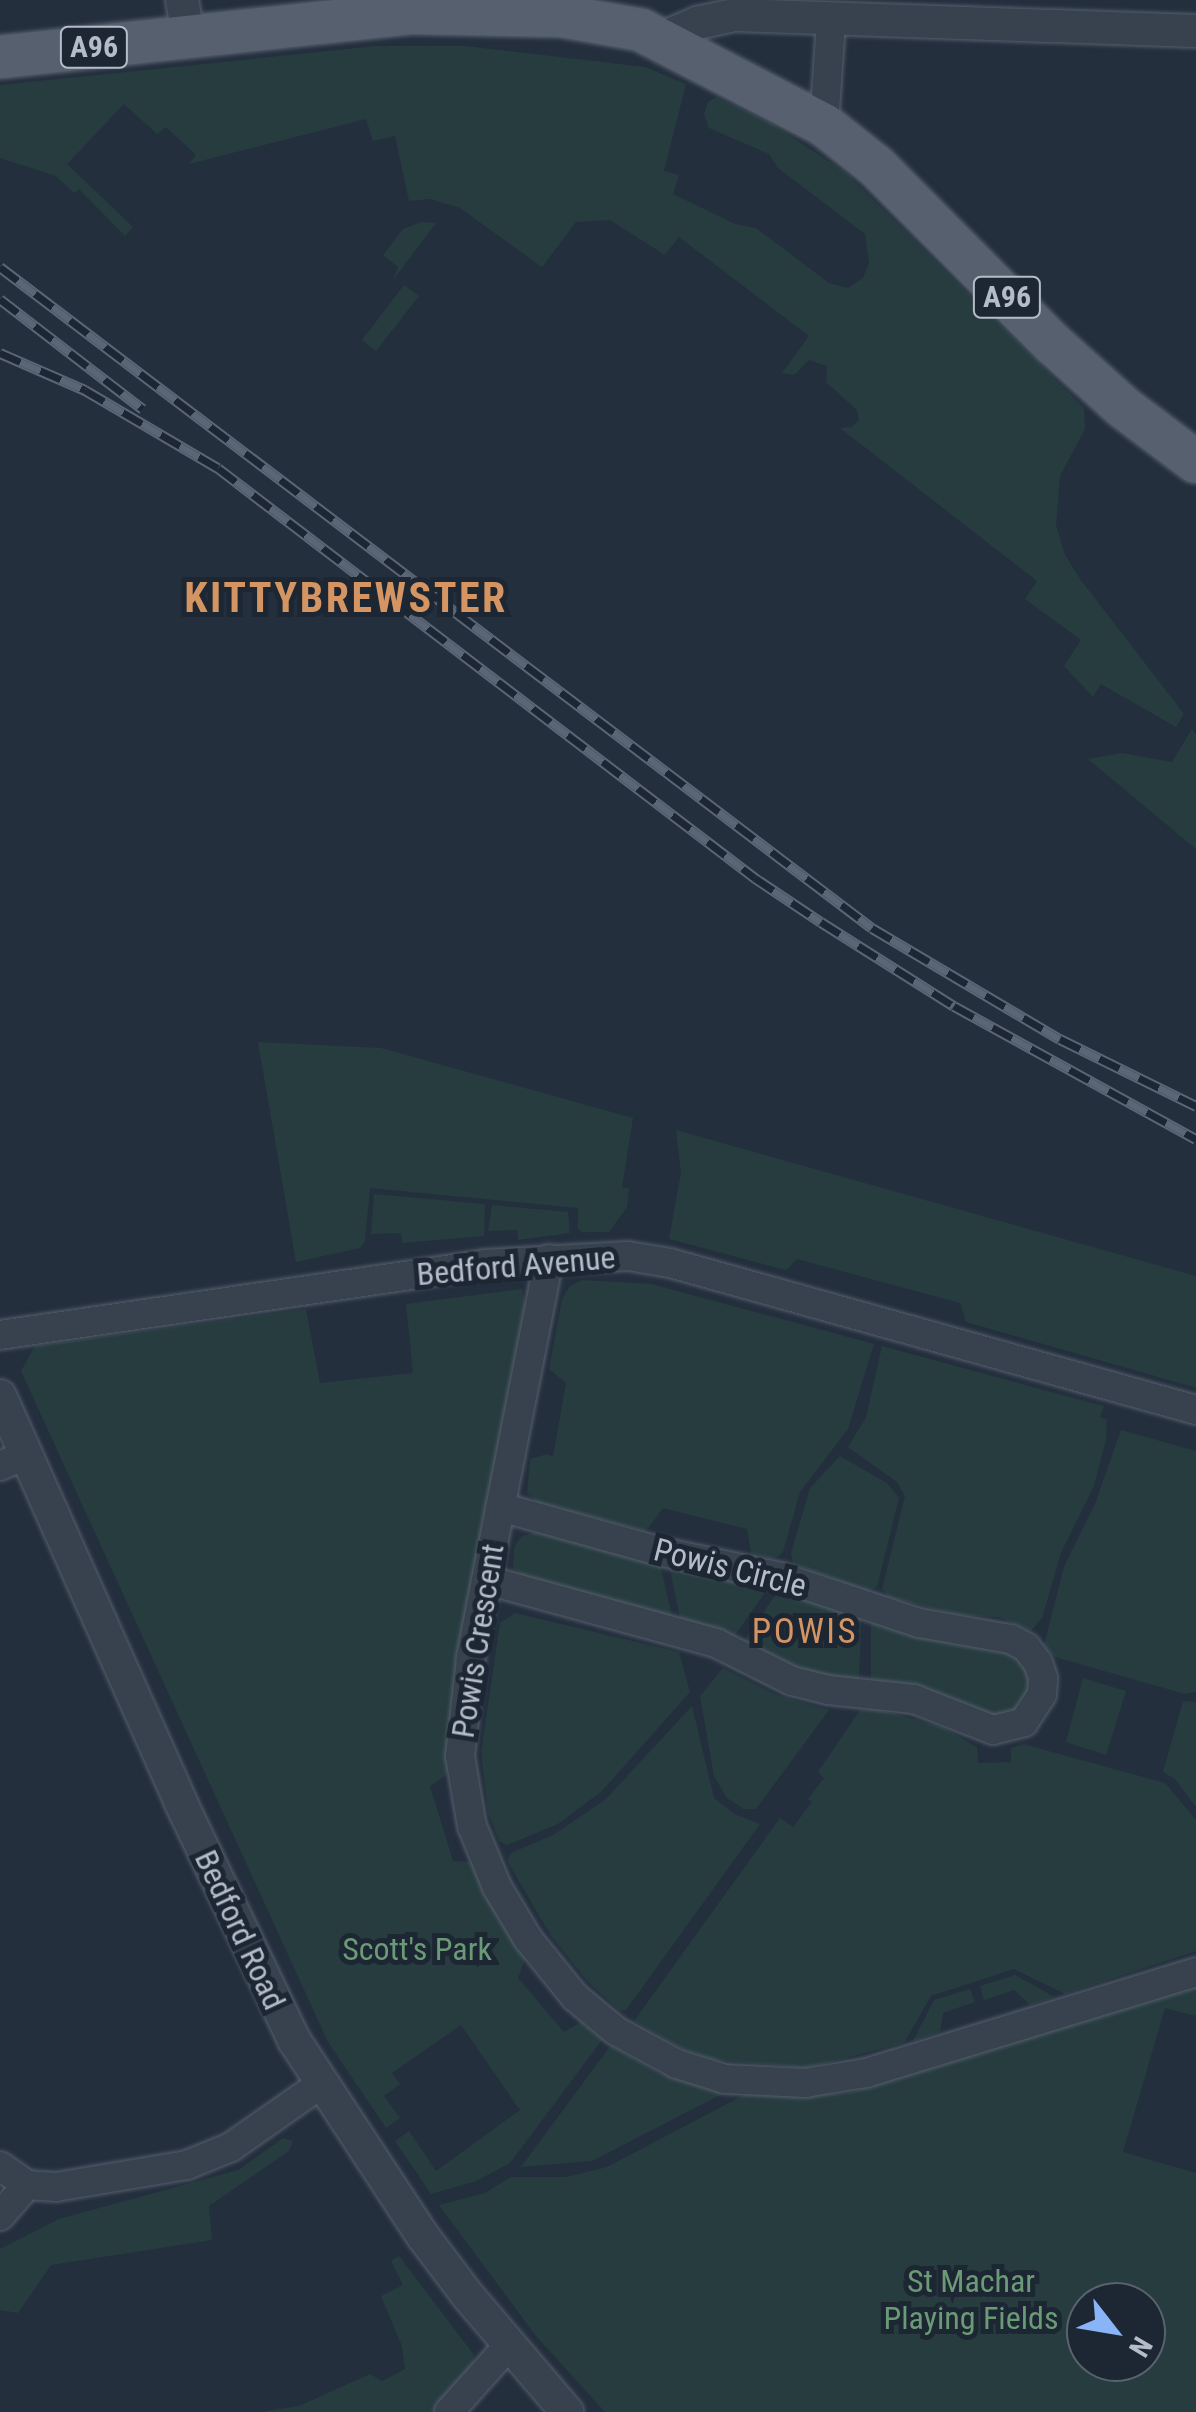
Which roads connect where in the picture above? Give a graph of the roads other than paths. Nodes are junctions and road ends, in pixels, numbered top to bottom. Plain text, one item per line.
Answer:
1 (186, 19) edge
2 (832, 21) junction
3 (1196, 30) edge
4 (662, 38) junction
5 (0, 56) edge
6 (824, 125) junction
7 (1196, 462) edge
8 (548, 1259) junction
9 (0, 1335) edge
10 (0, 1396) edge
11 (1196, 1410) edge
12 (13, 1460) edge
13 (500, 1508) junction
14 (486, 1580) junction
15 (1196, 1972) edge
16 (321, 2084) junction
17 (0, 2166) edge
18 (27, 2185) junction
19 (0, 2216) edge
20 (508, 2345) junction
21 (449, 2412) edge
22 (567, 2412) edge

1 - 4 main road, A96
1 - 5 main road, A96
2 - 3 street
2 - 4 street
2 - 6 street
4 - 6 main road, A96
6 - 7 main road, A96
8 - 9 street, Bedford Avenue
8 - 11 street, Bedford Avenue
8 - 13 street, Powis Crescent
10 - 12 street, Bedford Road
12 - 16 street, Bedford Road
13 - 14 street, Powis Crescent
13 - 14 street, Powis Circle
14 - 15 street, Powis Crescent
16 - 18 street
16 - 20 street, Bedford Road
17 - 18 street
18 - 19 street
20 - 21 street
20 - 22 street, Bedford Road

